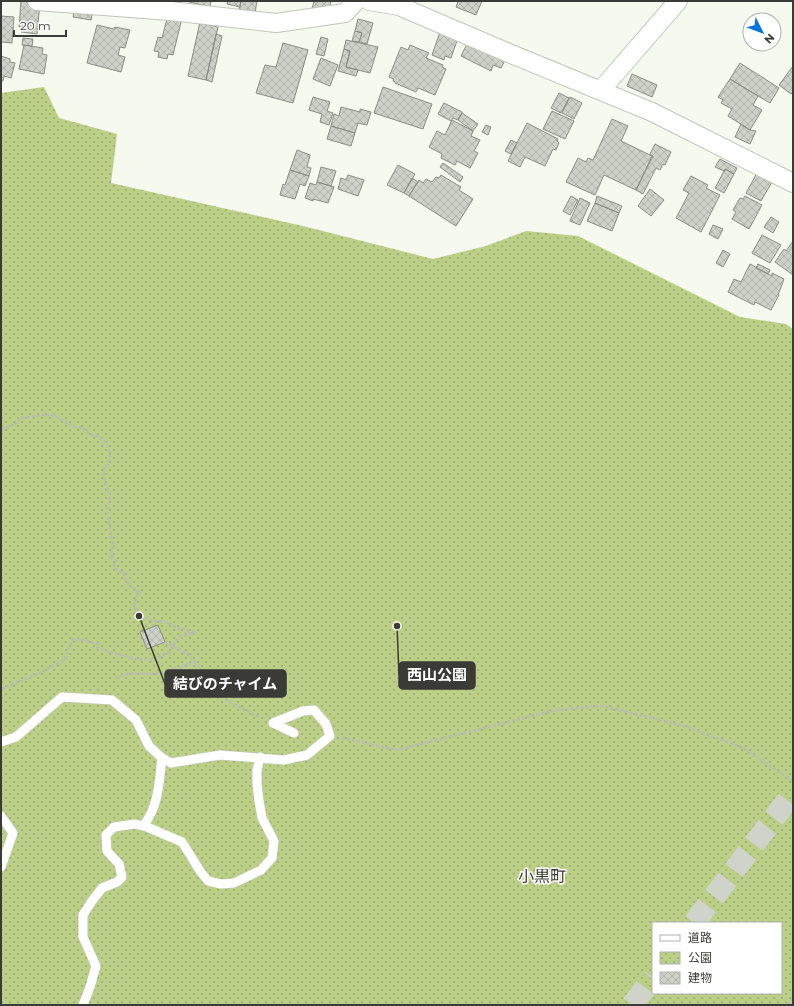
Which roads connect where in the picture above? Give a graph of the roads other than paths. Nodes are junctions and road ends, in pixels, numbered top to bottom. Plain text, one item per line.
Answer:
1 (37, 1) edge
2 (356, 1) edge
3 (369, 1) edge
4 (678, 1) edge
5 (601, 90) junction
6 (793, 182) edge
7 (294, 733) dead end
8 (1, 742) edge
9 (260, 757) junction
10 (162, 758) junction
11 (1, 816) edge
12 (143, 826) junction
13 (1, 867) edge
14 (83, 1005) edge

1 - 2 street
3 - 5 street
4 - 5 street
5 - 6 street
7 - 9 lane
8 - 10 lane
9 - 10 lane
9 - 12 lane
10 - 12 lane
11 - 13 lane
12 - 14 lane

